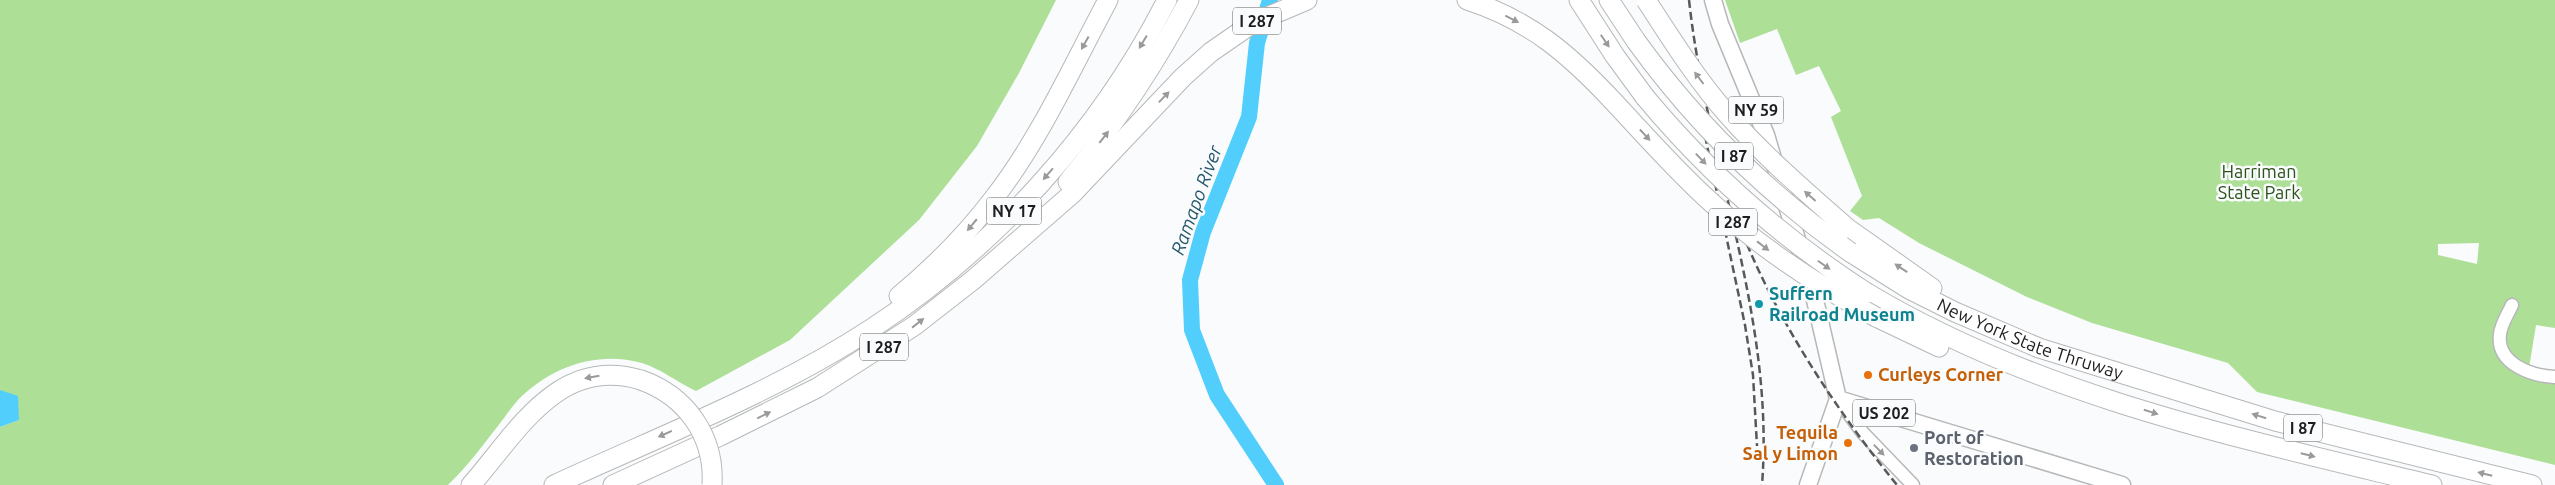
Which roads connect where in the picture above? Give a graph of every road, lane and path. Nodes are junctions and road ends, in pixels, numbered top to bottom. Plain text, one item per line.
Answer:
1 (1108, 0) edge
2 (1167, 0) edge
3 (1189, 0) edge
4 (1308, 0) edge
5 (1467, 0) edge
6 (1579, 0) edge
7 (1609, 0) edge
8 (1646, 0) edge
9 (1713, 0) edge
10 (1030, 229) junction
11 (2512, 305) dead end
12 (2017, 339) junction
13 (805, 366) junction
14 (2555, 377) edge
15 (2105, 398) junction
16 (1838, 399) junction
17 (472, 485) edge
18 (554, 485) edge
19 (613, 485) edge
20 (712, 485) edge
21 (1808, 485) edge
22 (1913, 485) edge
23 (2122, 485) edge
24 (2432, 485) edge
25 (2532, 485) edge

1 -> 13 highway, I 287
2 -> 13 highway, NY 17
10 -> 3 highway, NY 17
10 -> 4 highway, I 287
5 -> 15 highway, I 287, bridge
6 -> 15 highway, New York State Thruway / I 87, bridge
7 - 12 highway, New York State Thruway / I 87, bridge
12 -> 8 highway, bridge
9 - 16 main road, NY 59
19 -> 10 highway, I 287
11 - 14 street
25 -> 12 highway, New York State Thruway / I 87
13 -> 18 highway, I 287
15 -> 24 highway, New York State Thruway / I 87
16 - 21 main road, US 202
16 -> 22 street
16 - 23 main road, US 202
20 -> 17 highway, bridge

